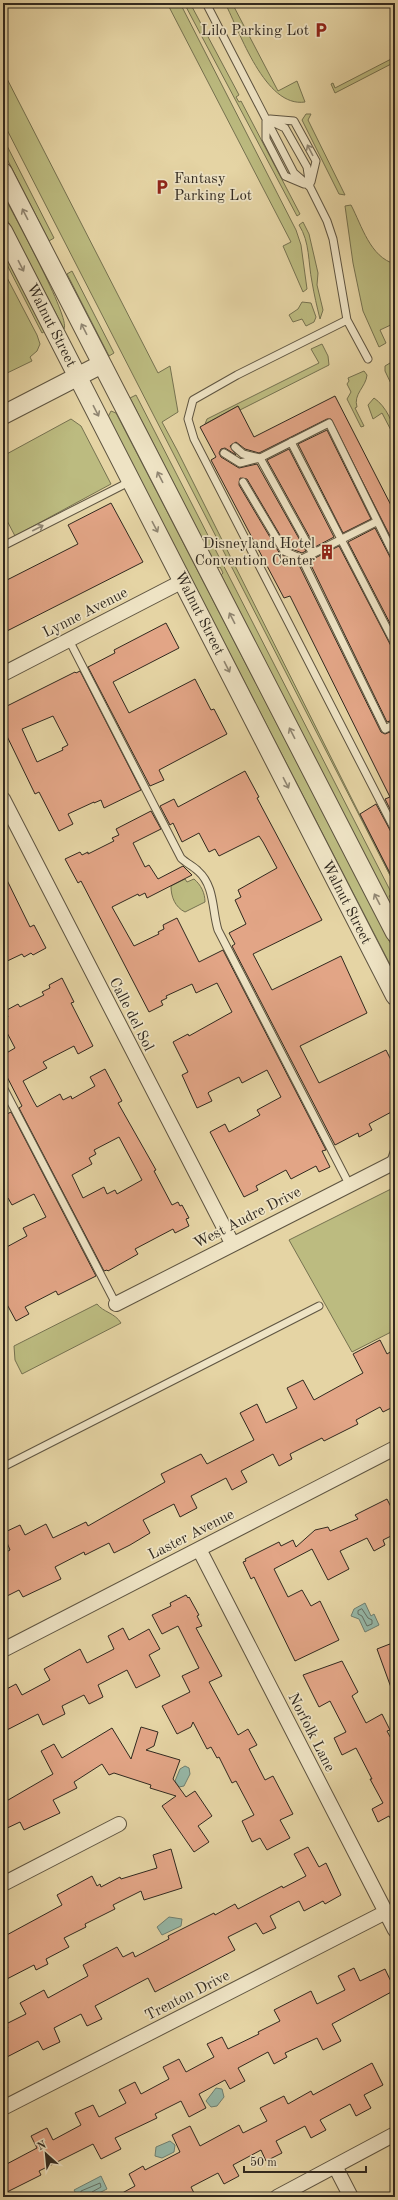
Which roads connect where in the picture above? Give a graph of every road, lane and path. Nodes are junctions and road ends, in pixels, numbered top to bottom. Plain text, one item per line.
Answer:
1 (206, 3) edge
2 (266, 119) junction
3 (3, 172) edge
4 (310, 187) junction
5 (3, 231) edge
6 (347, 320) junction
7 (368, 359) dead end
8 (102, 364) junction
9 (78, 376) junction
10 (3, 415) edge
11 (291, 442) junction
12 (235, 447) dead end
13 (224, 453) dead end
14 (260, 458) junction
15 (131, 481) junction
16 (243, 482) dead end
17 (376, 522) junction
18 (340, 540) junction
19 (3, 546) edge
20 (313, 554) junction
21 (395, 557) edge
22 (302, 559) junction
23 (183, 580) junction
24 (69, 640) junction
25 (395, 644) edge
26 (3, 674) edge
27 (395, 724) edge
28 (3, 799) edge
29 (393, 821) edge
30 (395, 830) edge
31 (395, 933) edge
32 (395, 996) edge
33 (3, 1086) edge
34 (395, 1149) edge
35 (392, 1164) edge
36 (349, 1184) junction
37 (232, 1244) junction
38 (116, 1304) joint
39 (319, 1306) dead end
40 (395, 1448) edge
41 (3, 1467) edge
42 (199, 1549) junction
43 (3, 1650) edge
44 (119, 1824) dead end
45 (3, 1884) edge
46 (386, 1912) junction
47 (395, 1930) edge
48 (3, 2108) edge
49 (395, 2134) edge
50 (336, 2166) junction
51 (277, 2197) edge
52 (351, 2197) edge

1 - 2 lane
2 - 4 lane
2 - 4 lane
2 - 4 lane
4 -> 2 lane
8 -> 3 street, Walnut Street
4 - 6 lane
5 -> 9 street, Walnut Street
6 - 7 lane
6 - 29 lane
8 - 9 street
31 -> 8 street, Walnut Street
9 - 10 street
9 -> 15 street, Walnut Street
11 - 14 lane
11 - 17 lane
11 - 18 lane
12 - 14 lane
13 - 14 lane
14 - 20 lane
19 -> 15 lane
15 -> 23 street, Walnut Street
16 - 22 lane
17 - 18 lane
17 - 21 lane
18 - 20 lane
18 - 25 lane
20 - 22 lane
22 - 27 lane
23 - 24 street, Lynne Avenue
23 -> 32 street, Walnut Street
24 - 26 street, Lynne Avenue
24 - 36 lane
28 - 37 street, Calle del Sol
29 - 30 lane
33 - 38 lane
34 - 35 lane
35 - 36 street, West Audre Drive
36 - 37 street, West Audre Drive
37 - 38 street, West Audre Drive
39 - 41 lane
40 - 42 street, Laster Avenue
42 - 43 street, Laster Avenue
42 - 46 street, Norfolk Lane
44 - 45 street
46 - 47 street, Norfolk Lane
46 - 48 street, Trenton Drive
49 - 50 street
50 - 51 street
50 - 52 street

